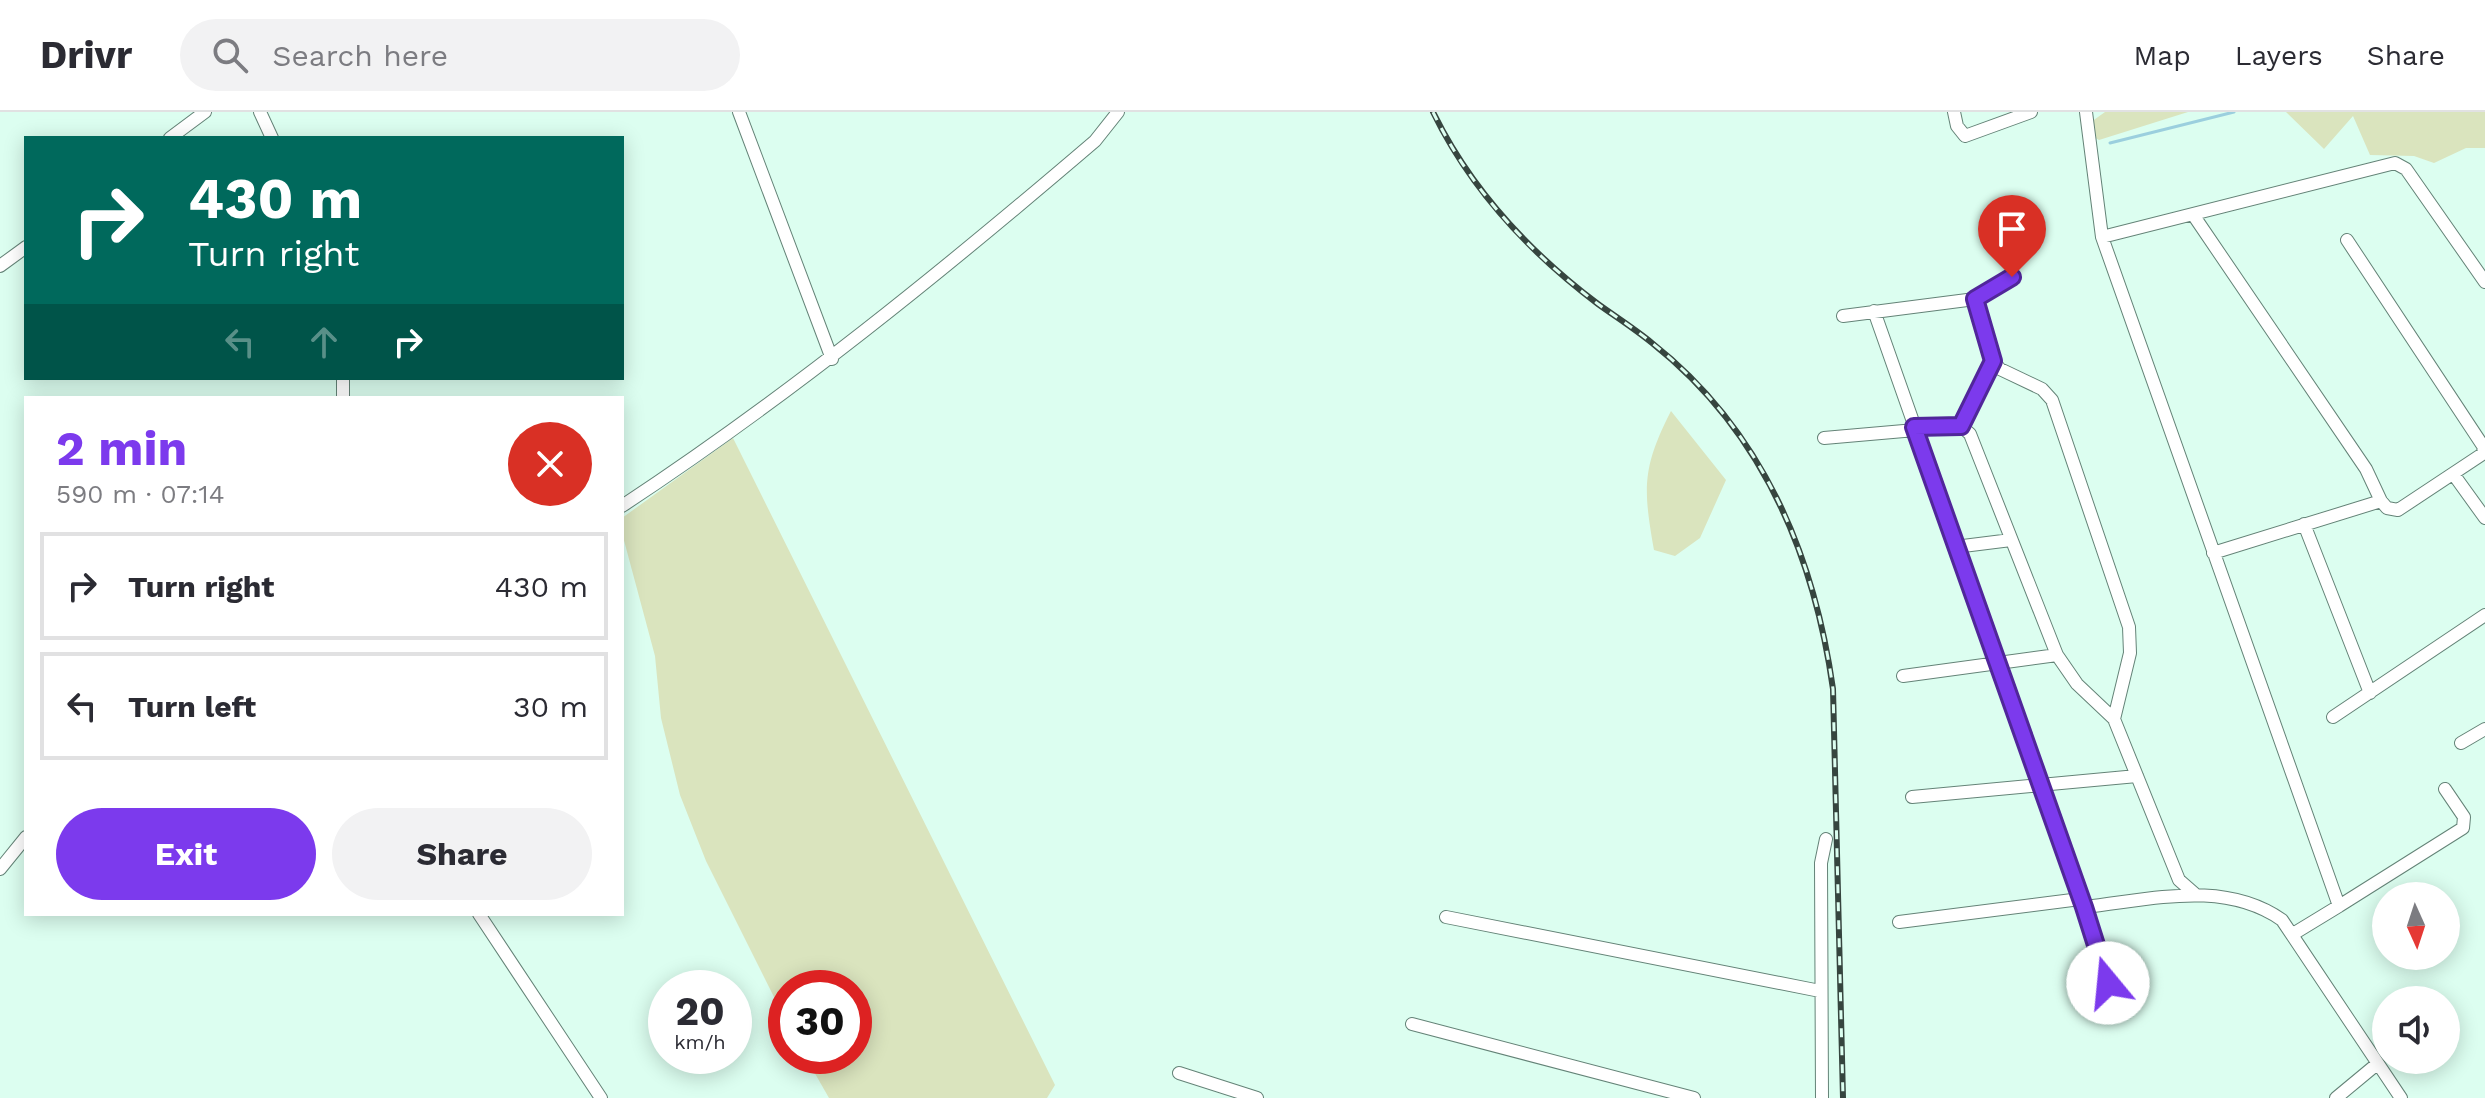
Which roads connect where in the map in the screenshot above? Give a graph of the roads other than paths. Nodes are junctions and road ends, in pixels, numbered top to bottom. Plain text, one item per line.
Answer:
1 (205, 112) edge
2 (260, 112) edge
3 (739, 112) edge
4 (1118, 112) edge
5 (1954, 112) edge
6 (2031, 112) edge
7 (2086, 112) edge
8 (173, 136) edge
9 (271, 136) edge
10 (2194, 216) junction
11 (2102, 237) junction
12 (2347, 240) dead end
13 (24, 248) edge
14 (0, 266) edge
15 (2012, 277) dead end
16 (2485, 282) edge
17 (1975, 299) junction
18 (1874, 311) junction
19 (1843, 316) dead end
20 (832, 359) junction
21 (1993, 361) junction
22 (1961, 426) junction
23 (1914, 427) junction
24 (1824, 438) dead end
25 (2454, 475) junction
26 (2381, 501) junction
27 (624, 505) edge
28 (2485, 518) edge
29 (2304, 524) junction
30 (2011, 540) junction
31 (1955, 547) junction
32 (2213, 553) junction
33 (2485, 615) edge
34 (2057, 655) junction
35 (1996, 664) junction
36 (1903, 676) dead end
37 (2370, 693) junction
38 (2333, 717) dead end
39 (2114, 719) junction
40 (2485, 729) edge
41 (2461, 743) dead end
42 (2137, 776) junction
43 (2039, 787) junction
44 (2445, 789) dead end
45 (1912, 797) dead end
46 (24, 839) edge
47 (1826, 839) dead end
48 (0, 869) edge
49 (2195, 894) junction
50 (2082, 903) junction
51 (2339, 906) junction
52 (480, 916) edge
53 (1446, 917) dead end
54 (1899, 922) dead end
55 (2293, 934) junction
56 (2108, 983) dead end
57 (1820, 991) junction
58 (1412, 1024) dead end
59 (2372, 1056) edge
60 (2372, 1068) edge
61 (1179, 1073) dead end
62 (2384, 1074) edge
63 (601, 1098) edge
64 (1257, 1098) edge
65 (1694, 1098) edge
66 (1822, 1098) edge
67 (2336, 1098) edge
68 (2401, 1098) edge

1 - 8 street
2 - 9 street
3 - 20 street
4 - 20 street
5 - 6 street
7 - 11 street
10 - 11 street
10 - 16 street
10 - 26 street
11 - 32 street
12 - 25 street
13 - 14 street
15 - 17 street
17 - 18 street
17 - 21 street
18 - 19 street
18 - 23 street
20 - 27 street
21 - 22 street
21 - 39 street
22 - 23 street
22 - 30 street
23 - 24 street
23 - 31 street
25 - 26 street
25 - 28 street
26 - 29 street
29 - 32 street
29 - 37 street
30 - 31 street
30 - 34 street
31 - 35 street
32 - 51 street
33 - 37 street
34 - 35 street
34 - 39 street
35 - 36 street
35 - 43 street
37 - 38 street
39 - 42 street
40 - 41 street
42 - 43 street
42 - 49 street
43 - 45 street
43 - 50 street
44 - 51 street
46 - 48 street
47 - 57 street
49 - 50 street
49 - 55 street
50 - 54 street
50 - 56 street
51 - 55 street
52 - 63 street
53 - 57 street
55 - 59 street
57 - 66 street
58 - 65 street
60 - 67 street
61 - 64 street
62 - 68 street

